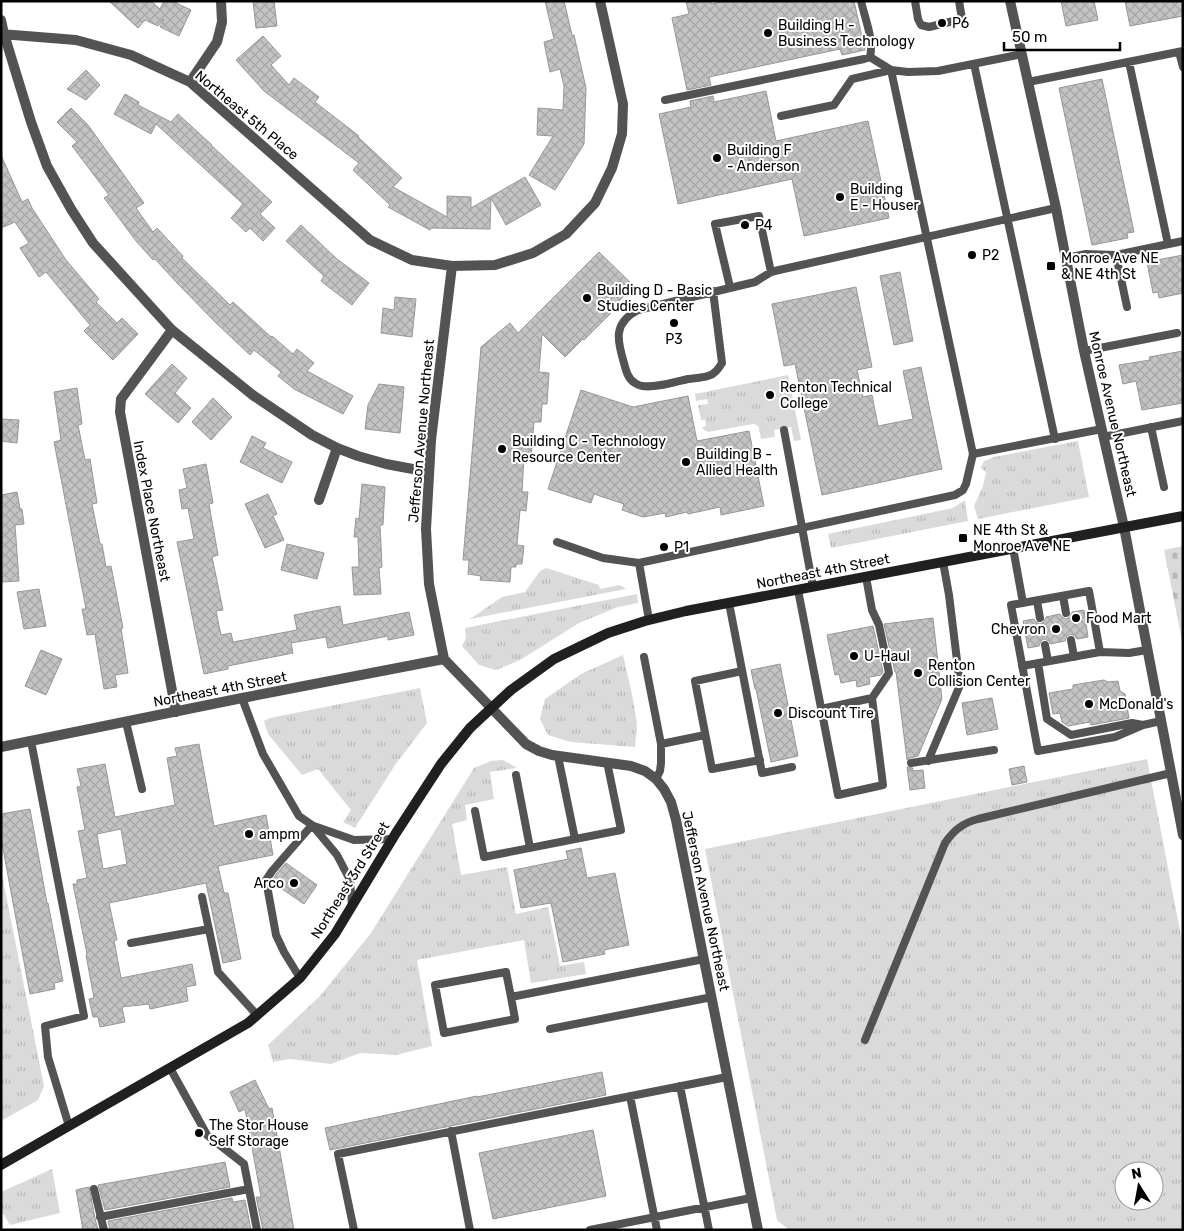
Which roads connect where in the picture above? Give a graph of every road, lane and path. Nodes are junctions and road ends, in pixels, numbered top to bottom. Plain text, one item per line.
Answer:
1 (221, 1) edge
2 (600, 1) edge
3 (861, 1) edge
4 (915, 1) edge
5 (959, 1) edge
6 (1010, 1) edge
7 (1, 20) edge
8 (2, 34) edge
9 (1181, 51) edge
10 (1022, 54) junction
11 (870, 57) junction
12 (1129, 62) junction
13 (974, 64) junction
14 (1183, 68) edge
15 (891, 70) junction
16 (190, 82) junction
17 (1028, 82) junction
18 (665, 100) dead end
19 (781, 116) dead end
20 (1056, 208) junction
21 (1008, 219) junction
22 (927, 237) junction
23 (1183, 241) edge
24 (1168, 244) junction
25 (1116, 255) junction
26 (1066, 258) junction
27 (452, 266) junction
28 (771, 272) junction
29 (730, 287) junction
30 (713, 291) junction
31 (1127, 307) dead end
32 (172, 330) junction
33 (1177, 333) dead end
34 (1084, 351) junction
35 (1183, 421) edge
36 (1151, 427) junction
37 (784, 430) dead end
38 (1102, 433) junction
39 (1055, 438) junction
40 (337, 448) junction
41 (974, 454) junction
42 (430, 472) junction
43 (1164, 487) dead end
44 (319, 500) dead end
45 (1183, 516) edge
46 (1124, 527) junction
47 (802, 528) junction
48 (557, 542) dead end
49 (1013, 548) junction
50 (943, 562) junction
51 (639, 563) junction
52 (866, 577) junction
53 (813, 587) junction
54 (798, 590) junction
55 (1063, 596) junction
56 (1037, 601) junction
57 (729, 603) junction
58 (1023, 603) junction
59 (1066, 613) dead end
60 (1040, 618) dead end
61 (649, 620) junction
62 (1071, 640) dead end
63 (1045, 644) dead end
64 (1148, 650) junction
65 (1100, 652) junction
66 (644, 657) dead end
67 (1074, 657) junction
68 (444, 659) junction
69 (1048, 661) junction
70 (1038, 664) junction
71 (1022, 666) junction
72 (742, 672) junction
73 (242, 698) junction
74 (872, 698) junction
75 (491, 708) junction
76 (821, 709) junction
77 (176, 712) junction
78 (1161, 721) junction
79 (126, 722) junction
80 (1143, 725) junction
81 (705, 735) junction
82 (31, 741) junction
83 (661, 744) junction
84 (1, 747) edge
85 (994, 750) dead end
86 (558, 756) junction
87 (760, 760) junction
88 (928, 761) junction
89 (607, 762) junction
90 (911, 763) dead end
91 (792, 767) dead end
92 (1171, 773) junction
93 (516, 775) dead end
94 (656, 779) junction
95 (142, 789) dead end
96 (475, 811) dead end
97 (312, 825) junction
98 (1183, 834) edge
99 (393, 839) junction
100 (575, 839) junction
101 (530, 848) junction
102 (202, 897) dead end
103 (352, 906) junction
104 (209, 929) junction
105 (131, 943) dead end
106 (704, 959) junction
107 (300, 978) junction
108 (511, 997) junction
109 (712, 997) junction
110 (257, 1014) junction
111 (550, 1029) dead end
112 (865, 1040) dead end
113 (170, 1068) junction
114 (727, 1077) junction
115 (680, 1086) junction
116 (630, 1096) junction
117 (69, 1126) junction
118 (451, 1132) junction
119 (2, 1163) edge
120 (94, 1189) dead end
121 (249, 1189) junction
122 (751, 1198) junction
123 (704, 1207) junction
124 (100, 1216) junction
125 (654, 1217) junction
126 (618, 1227) edge
127 (104, 1230) edge
128 (257, 1230) edge
129 (354, 1230) edge
130 (470, 1230) edge
131 (590, 1230) edge
132 (657, 1230) edge
133 (708, 1230) edge
134 (758, 1230) edge

1 - 16 street
2 - 27 street, Northeast 5th Place
3 - 11 lane
4 - 5 lane
6 - 10 street, Monroe Avenue Northeast
7 - 8 street
8 - 16 street, Northeast 5th Place
8 - 32 street
9 - 12 lane
9 - 14 lane
10 - 13 lane
10 - 17 street, Monroe Avenue Northeast
11 - 15 lane
11 - 18 lane
12 - 17 lane
12 - 24 lane
13 - 15 lane
13 - 21 lane
15 - 19 lane
15 - 22 lane
16 - 27 street, Northeast 5th Place
17 - 20 street, Monroe Avenue Northeast
20 - 21 lane
20 - 26 street, Monroe Avenue Northeast
21 - 22 lane
21 - 39 lane
22 - 28 lane
22 - 41 lane
23 - 24 lane
24 - 25 lane
25 - 26 lane
25 - 31 lane
26 - 34 street, Monroe Avenue Northeast
27 - 42 street, Jefferson Avenue Northeast
28 - 29 lane
28 - 29 lane
29 - 30 lane
30 - 30 lane
32 - 40 street
32 - 77 street, Index Place Northeast
33 - 34 lane
34 - 38 street, Monroe Avenue Northeast
35 - 36 lane
36 - 38 lane
36 - 43 lane
37 - 47 lane
38 - 39 lane
38 - 46 street, Monroe Avenue Northeast
39 - 41 lane
40 - 42 street
40 - 44 street
41 - 47 lane
42 - 68 street, Jefferson Avenue Northeast
45 - 46 main road, Northeast 4th Street
46 - 49 main road, Northeast 4th Street
46 - 64 street, Monroe Avenue Northeast
47 - 51 lane
47 - 53 lane
48 - 51 lane
49 - 50 main road, Northeast 4th Street
49 - 58 lane
50 - 52 main road, Northeast 4th Street
50 - 88 lane
51 - 61 lane
52 - 53 main road, Northeast 4th Street
52 - 74 lane
53 - 54 main road, Northeast 4th Street
54 - 57 main road, Northeast 4th Street
54 - 76 lane
55 - 56 lane
55 - 59 lane
55 - 65 lane
56 - 58 lane
56 - 60 lane
57 - 61 main road, Northeast 4th Street
57 - 72 lane
58 - 71 lane
61 - 75 main road, Northeast 4th Street
62 - 67 lane
63 - 69 lane
64 - 65 lane
64 - 78 street, Monroe Avenue Northeast
65 - 67 lane
66 - 83 lane
67 - 69 lane
68 - 73 street, Northeast 4th Street
68 - 75 street, Jefferson Avenue Northeast
69 - 70 lane
70 - 71 lane
70 - 80 lane
71 - 80 lane
72 - 81 lane
72 - 87 lane
73 - 77 street, Northeast 4th Street
73 - 97 lane
74 - 76 lane
74 - 76 lane
75 - 86 street, Jefferson Avenue Northeast
75 - 99 main road, Northeast 3rd Street
77 - 79 street, Northeast 4th Street
78 - 80 lane
78 - 92 street, Monroe Avenue Northeast
79 - 82 street, Northeast 4th Street
79 - 95 lane
81 - 83 lane
81 - 87 lane
82 - 84 street, Northeast 4th Street
82 - 117 lane
83 - 94 lane
85 - 88 lane
86 - 89 street, Jefferson Avenue Northeast
86 - 100 lane
87 - 91 lane
88 - 90 lane
89 - 94 street, Jefferson Avenue Northeast
89 - 100 lane
92 - 98 street, Monroe Avenue Northeast
92 - 112 lane
93 - 101 lane
94 - 106 street, Jefferson Avenue Northeast
96 - 101 lane
97 - 99 lane
97 - 103 lane
97 - 107 lane
99 - 103 main road, Northeast 3rd Street
100 - 101 lane
102 - 104 lane
103 - 107 main road, Northeast 3rd Street
104 - 105 lane
104 - 110 lane
106 - 108 lane
106 - 109 street, Jefferson Avenue Northeast
107 - 110 main road, Northeast 3rd Street
108 - 108 lane
109 - 111 lane
109 - 114 street, Jefferson Avenue Northeast
110 - 113 main road, Northeast 3rd Street
113 - 117 main road, Northeast 3rd Street
113 - 121 lane
114 - 115 lane
114 - 122 street, Jefferson Avenue Northeast
115 - 116 lane
115 - 123 lane
116 - 118 lane
116 - 125 lane
117 - 119 main road, Northeast 3rd Street
118 - 129 lane
118 - 130 lane
120 - 124 lane
121 - 124 lane
121 - 128 lane
122 - 123 lane
122 - 134 street, Jefferson Avenue Northeast
123 - 125 lane
123 - 133 lane
124 - 127 lane
125 - 126 lane
125 - 132 lane
126 - 131 lane

